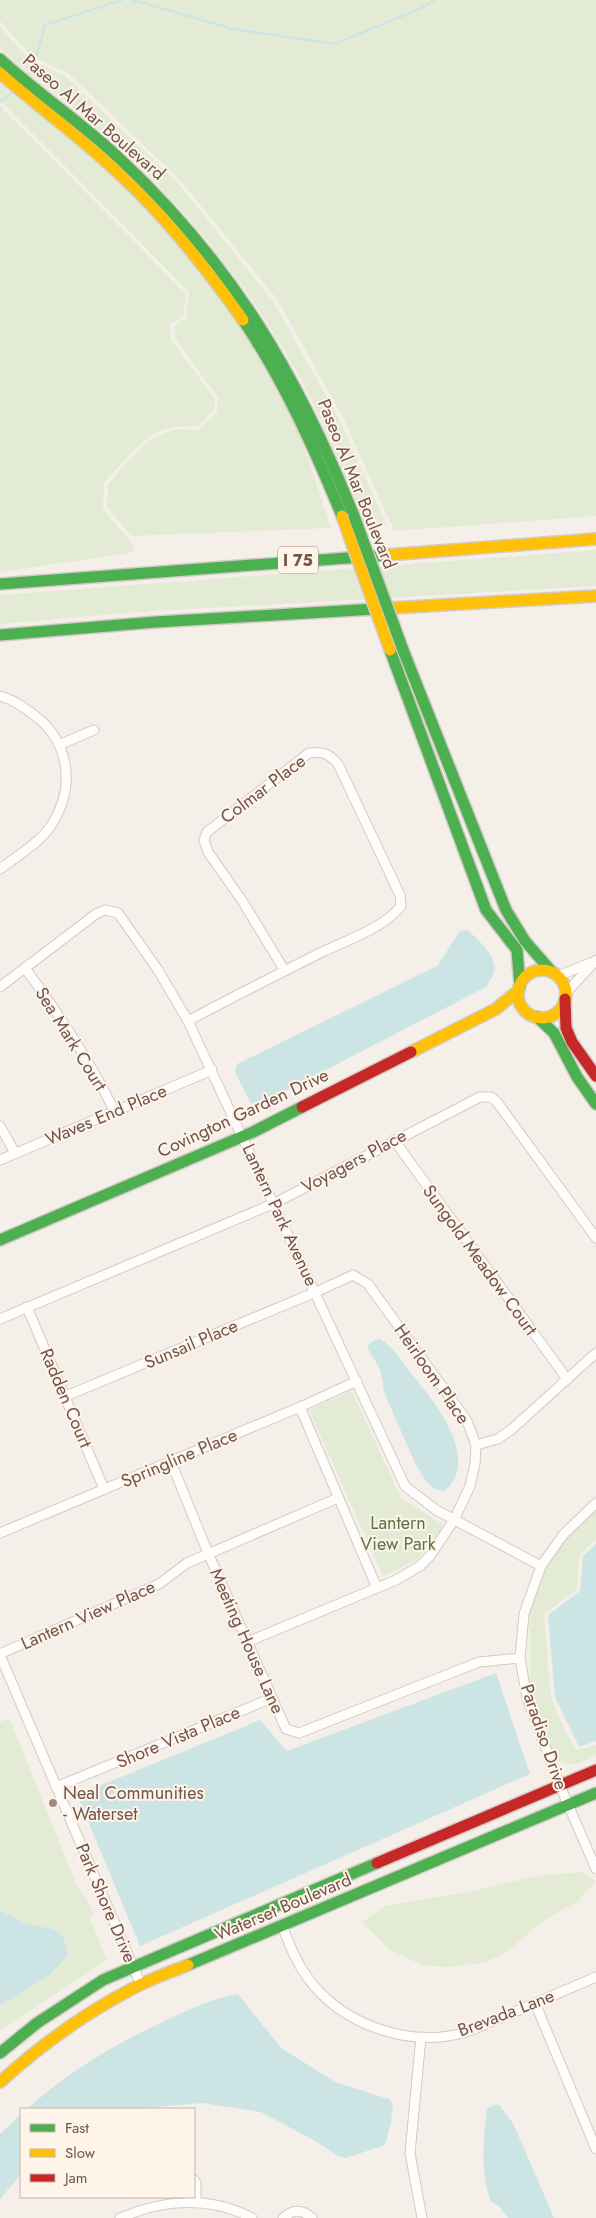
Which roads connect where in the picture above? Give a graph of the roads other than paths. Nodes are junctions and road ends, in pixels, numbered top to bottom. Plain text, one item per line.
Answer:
1 (0, 58) edge
2 (0, 73) edge
3 (596, 539) edge
4 (0, 584) edge
5 (596, 596) edge
6 (0, 635) edge
7 (0, 696) edge
8 (94, 730) dead end
9 (61, 744) junction
10 (0, 869) edge
11 (596, 960) edge
12 (25, 968) junction
13 (285, 971) junction
14 (555, 974) junction
15 (0, 987) edge
16 (519, 988) junction
17 (565, 996) junction
18 (496, 1008) junction
19 (531, 1014) junction
20 (188, 1022) junction
21 (212, 1070) junction
22 (596, 1076) edge
23 (596, 1104) edge
24 (115, 1112) junction
25 (0, 1126) edge
26 (243, 1136) junction
27 (394, 1140) junction
28 (15, 1154) junction
29 (0, 1160) edge
30 (274, 1203) junction
31 (596, 1238) edge
32 (0, 1240) edge
33 (316, 1292) junction
34 (27, 1307) junction
35 (0, 1319) edge
36 (596, 1353) edge
37 (567, 1379) junction
38 (357, 1381) junction
39 (66, 1396) junction
40 (300, 1407) junction
41 (476, 1445) junction
42 (171, 1462) junction
43 (104, 1489) junction
44 (338, 1498) junction
45 (596, 1503) edge
46 (454, 1520) junction
47 (0, 1533) edge
48 (208, 1554) junction
49 (541, 1566) junction
50 (377, 1588) junction
51 (247, 1642) junction
52 (0, 1654) edge
53 (520, 1658) junction
54 (272, 1698) junction
55 (596, 1770) edge
56 (560, 1786) junction
57 (56, 1787) junction
58 (596, 1793) edge
59 (568, 1806) junction
60 (596, 1869) edge
61 (282, 1927) junction
62 (132, 1966) junction
63 (596, 1977) edge
64 (141, 1985) junction
65 (534, 2003) junction
66 (421, 2037) junction
67 (0, 2053) edge
68 (0, 2082) edge
69 (596, 2149) edge
70 (195, 2182) edge
71 (161, 2200) edge
72 (196, 2202) junction
73 (120, 2218) edge
74 (252, 2218) edge
75 (283, 2218) edge
76 (312, 2218) edge
77 (422, 2218) edge

1 - 14 main road, Paseo Al Mar Boulevard, bridge
2 - 16 main road, Paseo Al Mar Boulevard, bridge
3 - 4 main road, I 75
5 - 6 main road
7 - 9 street
8 - 9 street
9 - 10 street
11 - 14 street
11 - 17 street
12 - 15 street, Lantern Park Avenue
12 - 20 street, Lantern Park Avenue
12 - 24 street, Sea Mark Court
13 - 13 street, Colmar Place
13 - 20 street, Colmar Place
14 - 16 main road
14 - 17 main road
16 - 18 main road, Covington Garden Drive
16 - 19 main road
17 - 19 main road
17 - 22 main road
18 - 19 main road, Covington Garden Drive
18 - 26 main road, Covington Garden Drive
19 - 23 main road
20 - 21 street, Lantern Park Avenue
21 - 24 street, Waves End Place
21 - 26 street, Lantern Park Avenue
24 - 28 street, Waves End Place
25 - 28 street
26 - 30 street, Lantern Park Avenue
26 - 32 main road, Covington Garden Drive
27 - 30 street, Voyagers Place
27 - 31 street, Voyagers Place
27 - 37 street, Sungold Meadow Court
28 - 29 street, Waves End Place
30 - 33 street, Lantern Park Avenue
30 - 34 street, Voyagers Place
33 - 38 street, Lantern Park Avenue
33 - 39 street, Sunsail Place
33 - 41 street, Heirloom Place
34 - 35 street, Voyagers Place
34 - 39 street, Radden Court
36 - 37 street
37 - 41 street
38 - 40 street, Springline Place
38 - 46 street, Lantern Park Avenue
39 - 43 street, Radden Court
40 - 42 street, Springline Place
40 - 44 street
41 - 46 street, Heirloom Place
42 - 43 street, Springline Place
42 - 48 street, Meeting House Lane
43 - 47 street, Springline Place
44 - 48 street, Lantern View Place
44 - 50 street
45 - 49 street, Paradiso Drive
46 - 49 street, Lantern Park Avenue
46 - 50 street, Heirloom Place
48 - 51 street, Meeting House Lane
48 - 52 street, Lantern View Place
49 - 53 street, Paradiso Drive
50 - 51 street, Heirloom Place
51 - 54 street, Meeting House Lane
52 - 57 street, Park Shore Drive
53 - 54 street, Meeting House Lane
53 - 56 street, Paradiso Drive
54 - 57 street, Shore Vista Place
55 - 56 main road, Waterset Boulevard
56 - 59 street, Paradiso Drive
56 - 62 main road, Waterset Boulevard
57 - 62 street, Park Shore Drive
58 - 59 main road, Waterset Boulevard
59 - 60 street, Paradiso Drive
59 - 61 main road, Waterset Boulevard
61 - 64 main road, Waterset Boulevard
61 - 66 street, Brevada Lane
62 - 64 street, Park Shore Drive
62 - 67 main road, Waterset Boulevard
63 - 65 street, Brevada Lane
64 - 68 main road, Waterset Boulevard
65 - 66 street, Brevada Lane
65 - 69 street
66 - 77 street
70 - 72 street
71 - 72 street
71 - 73 street
72 - 74 street
75 - 76 street

